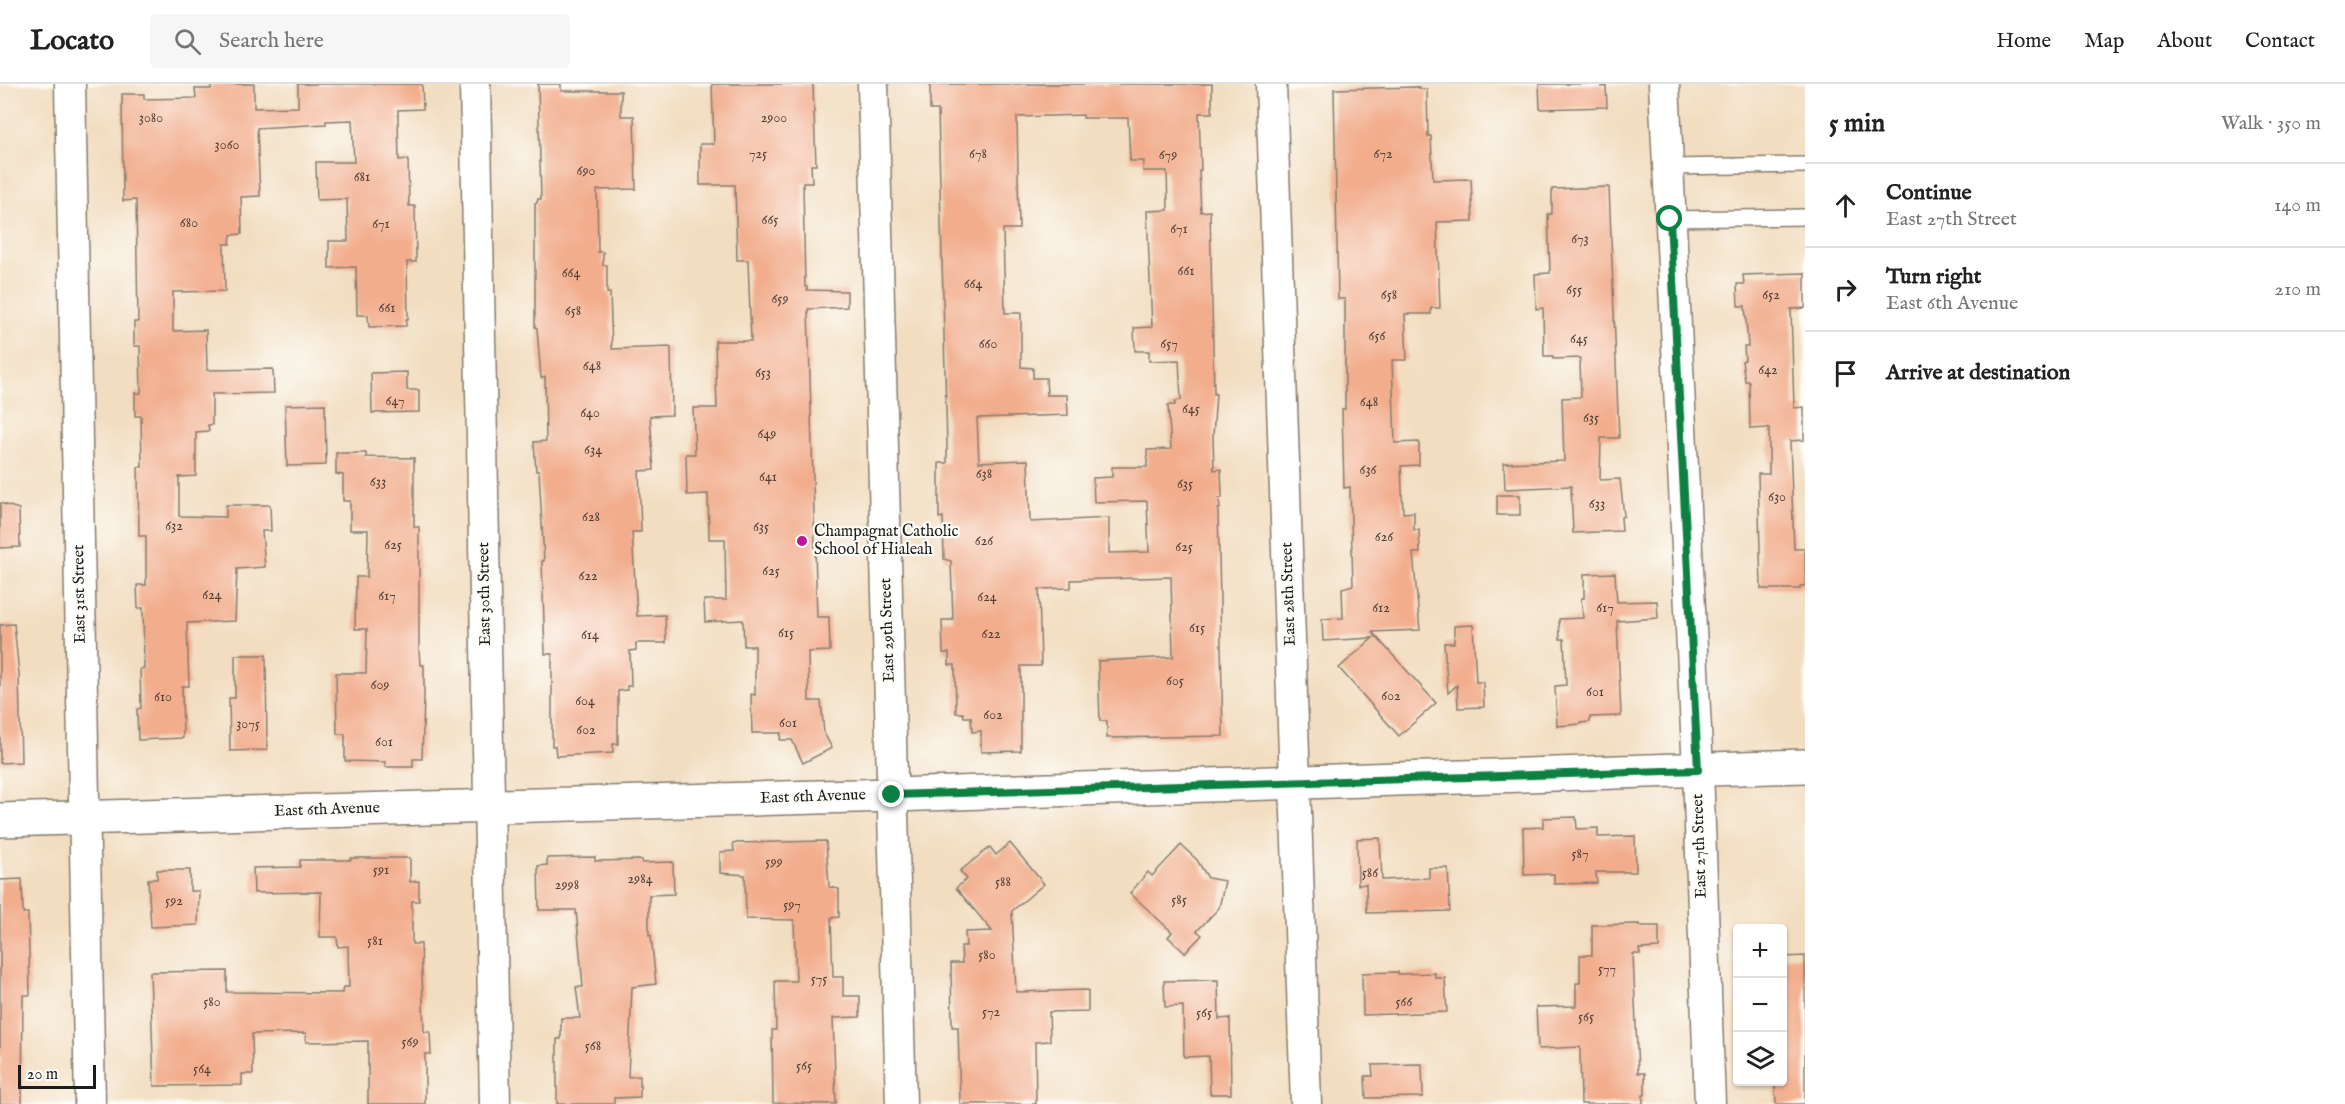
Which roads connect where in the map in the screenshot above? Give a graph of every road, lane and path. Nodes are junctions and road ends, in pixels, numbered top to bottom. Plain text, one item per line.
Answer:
1 (70, 84) edge
2 (475, 84) edge
3 (873, 84) edge
4 (1271, 84) edge
5 (1664, 84) edge
6 (1805, 165) edge
7 (1668, 167) junction
8 (1805, 218) edge
9 (1670, 219) junction
10 (1805, 766) edge
11 (1698, 770) junction
12 (1295, 782) junction
13 (892, 795) junction
14 (489, 806) junction
15 (85, 817) junction
16 (0, 820) edge
17 (90, 1104) edge
18 (495, 1104) edge
19 (901, 1104) edge
20 (1306, 1104) edge
21 (1710, 1104) edge

1 - 15 street, East 31st Street
2 - 14 street, East 30th Street
3 - 13 street, East 29th Street
4 - 12 street, East 28th Street
5 - 7 street, East 27th Street
6 - 7 lane
7 - 9 street, East 27th Street
8 - 9 lane
9 - 11 street, East 27th Street
10 - 11 street, East 6th Avenue
11 - 12 street, East 6th Avenue
11 - 21 street, East 27th Street
12 - 13 street, East 6th Avenue
12 - 20 street, East 28th Street
13 - 14 street, East 6th Avenue
13 - 19 street, East 29th Street
14 - 15 street, East 6th Avenue
14 - 18 street, East 30th Street
15 - 16 street, East 6th Avenue
15 - 17 street, East 31st Street

